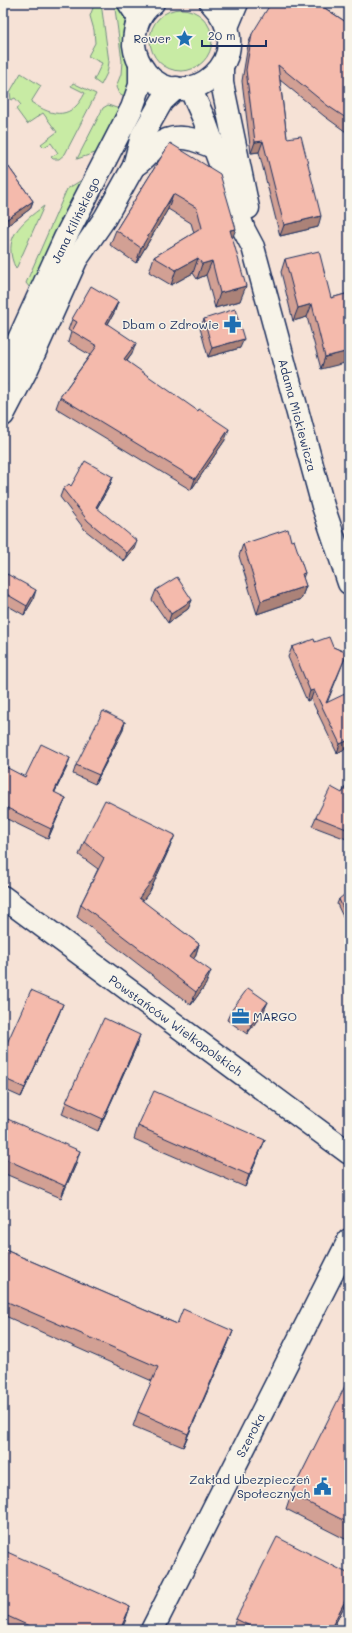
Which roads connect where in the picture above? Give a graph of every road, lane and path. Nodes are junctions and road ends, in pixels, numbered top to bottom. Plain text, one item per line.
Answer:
1 (211, 3) edge
2 (238, 3) edge
3 (140, 8) edge
4 (227, 27) junction
5 (140, 65) junction
6 (222, 66) junction
7 (183, 88) junction
8 (215, 148) junction
9 (134, 166) junction
10 (253, 247) junction
11 (3, 374) edge
12 (3, 415) edge
13 (349, 582) edge
14 (3, 897) edge
15 (349, 1153) edge
16 (349, 1240) edge
17 (152, 1630) edge

1 - 4 street
2 - 4 street
3 - 5 street
4 - 6 street
5 - 7 street
5 - 11 street, Jana Kilińskiego
6 - 7 street
6 - 10 street, Adama Mickiewicza
7 - 8 street, Adama Mickiewicza
7 - 9 street, Jana Kilińskiego
8 - 9 street, Jana Kilińskiego
8 - 10 street, Adama Mickiewicza
9 - 12 street, Jana Kilińskiego
10 - 13 street, Adama Mickiewicza
14 - 15 street, Powstańców Wielkopolskich
16 - 17 street, Szeroka

